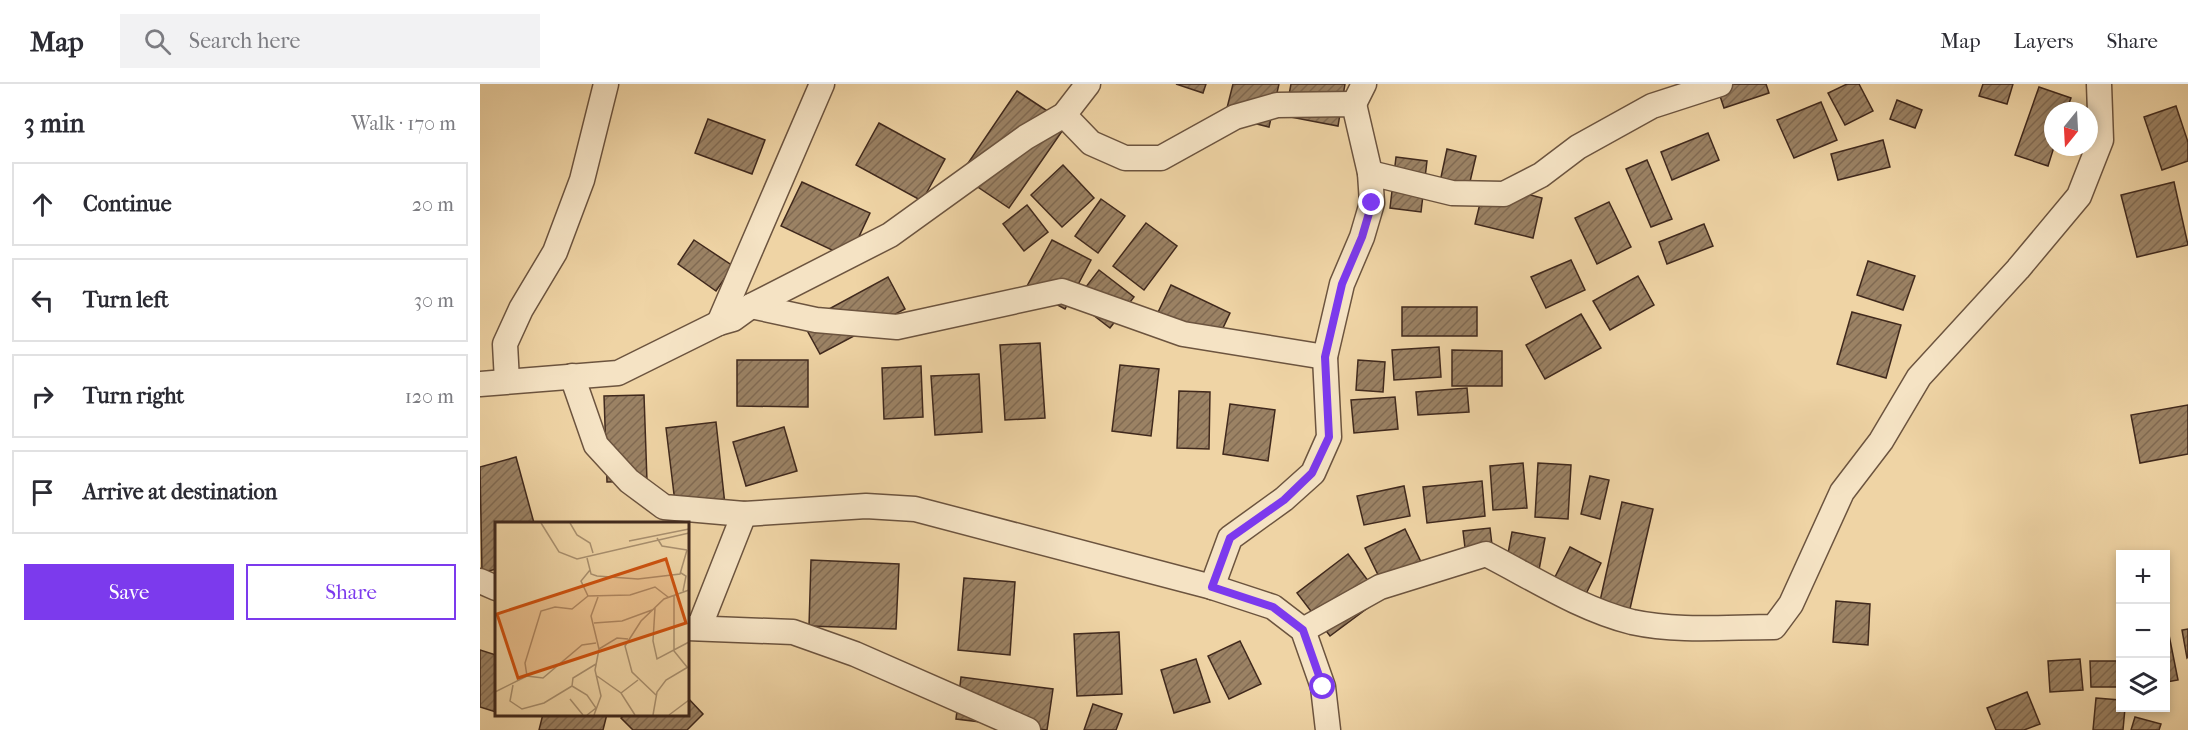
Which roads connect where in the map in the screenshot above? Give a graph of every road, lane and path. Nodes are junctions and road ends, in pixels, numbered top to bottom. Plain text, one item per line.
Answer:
1 (606, 84) edge
2 (822, 84) edge
3 (1088, 84) edge
4 (1720, 84) edge
5 (2099, 84) edge
6 (1359, 94) edge
7 (1064, 115) junction
8 (1370, 173) junction
9 (751, 306) junction
10 (719, 323) junction
11 (1325, 357) junction
12 (572, 376) junction
13 (507, 381) junction
14 (480, 384) edge
15 (744, 513) junction
16 (480, 581) edge
17 (1212, 587) junction
18 (495, 588) edge
19 (693, 628) edge
20 (1303, 630) junction
21 (1028, 730) edge
22 (1328, 730) edge

1 - 13 street
2 - 10 street
3 - 7 street
4 - 8 street
5 - 20 street
6 - 7 street
6 - 8 street
7 - 9 street
8 - 11 street
9 - 10 street
9 - 11 street
10 - 12 street
11 - 17 street
12 - 13 street
12 - 15 street
13 - 14 street
15 - 17 street
15 - 19 street
16 - 18 street
17 - 20 street
19 - 21 street
20 - 22 street

